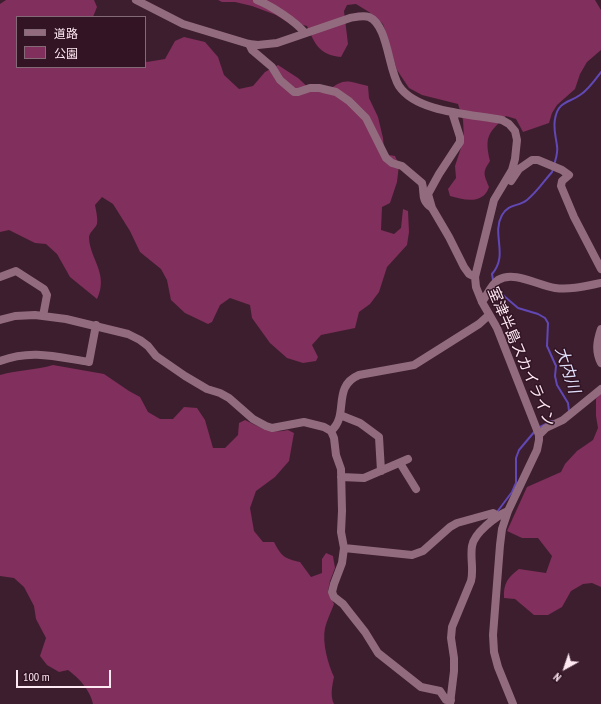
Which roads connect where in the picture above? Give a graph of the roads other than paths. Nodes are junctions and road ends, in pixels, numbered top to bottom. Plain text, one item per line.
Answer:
1 (136, 0) edge
2 (257, 0) edge
3 (305, 33) junction
4 (248, 44) junction
5 (452, 112) junction
6 (505, 182) junction
7 (432, 208) junction
8 (601, 269) edge
9 (0, 277) edge
10 (475, 277) junction
11 (601, 283) edge
12 (482, 302) junction
13 (489, 315) junction
14 (43, 316) junction
15 (0, 320) edge
16 (96, 325) junction
17 (601, 328) edge
18 (0, 361) edge
19 (601, 363) edge
20 (601, 389) edge
21 (340, 415) junction
22 (331, 431) junction
23 (539, 435) junction
24 (408, 459) dead end
25 (400, 463) junction
26 (381, 471) junction
27 (341, 477) junction
28 (416, 489) dead end
29 (508, 511) junction
30 (496, 514) junction
31 (344, 548) junction
32 (448, 702) edge
33 (514, 704) edge

1 - 4 street, 室津半島スカイライン
2 - 3 street
3 - 4 street, 室津半島スカイライン
3 - 5 street, 室津半島スカイライン
4 - 7 street
5 - 6 street, 室津半島スカイライン
5 - 7 street
6 - 8 street
6 - 10 street, 室津半島スカイライン
7 - 10 street
9 - 14 street
10 - 12 street, 室津半島スカイライン
11 - 12 street
12 - 13 street, 室津半島スカイライン
13 - 21 street
13 - 23 street, 室津半島スカイライン
14 - 15 street
14 - 16 street
16 - 18 street
16 - 22 street
17 - 19 street
20 - 23 street
21 - 22 street
21 - 26 street
22 - 27 street
23 - 29 street, 室津半島スカイライン
24 - 25 street
25 - 26 street
25 - 28 street
26 - 27 street
27 - 31 street
29 - 30 street
29 - 33 street, 室津半島スカイライン
30 - 31 street
30 - 32 street
31 - 32 street

